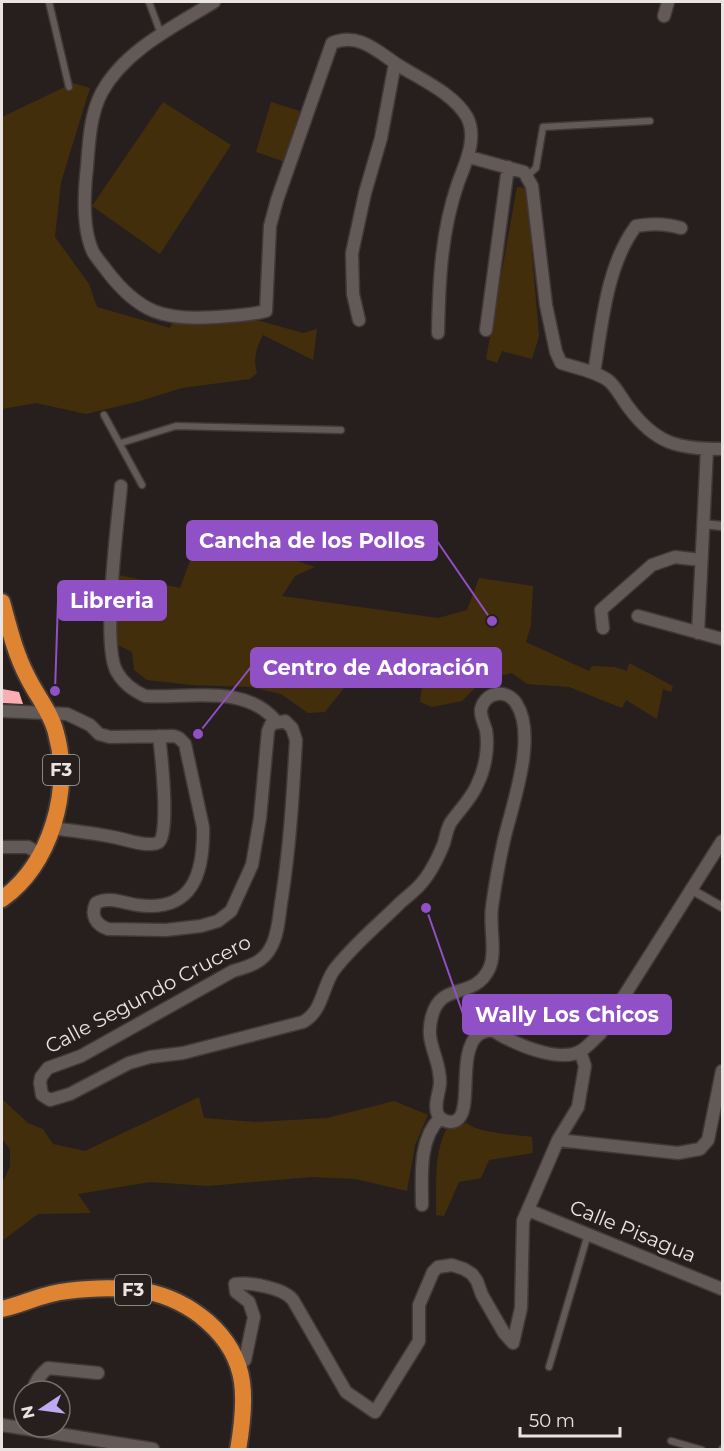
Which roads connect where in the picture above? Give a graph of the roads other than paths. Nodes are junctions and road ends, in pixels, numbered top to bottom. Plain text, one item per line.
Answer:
1 (49, 2) edge
2 (149, 2) edge
3 (214, 2) edge
4 (668, 2) edge
5 (664, 16) dead end
6 (161, 35) junction
7 (395, 63) junction
8 (69, 87) dead end
9 (650, 121) dead end
10 (469, 157) junction
11 (508, 167) junction
12 (527, 176) junction
13 (681, 228) dead end
14 (359, 320) dead end
15 (486, 330) dead end
16 (438, 333) dead end
17 (594, 373) junction
18 (104, 415) dead end
19 (341, 430) dead end
20 (121, 443) junction
21 (707, 449) junction
22 (723, 449) edge
23 (142, 485) dead end
24 (121, 486) dead end
25 (703, 524) junction
26 (723, 526) edge
27 (702, 560) junction
28 (2, 602) edge
29 (638, 616) dead end
30 (603, 628) dead end
31 (698, 633) junction
32 (723, 639) edge
33 (2, 711) edge
34 (48, 714) junction
35 (276, 721) junction
36 (159, 736) junction
37 (53, 828) junction
38 (723, 841) edge
39 (2, 847) edge
40 (40, 854) junction
41 (692, 890) junction
42 (2, 899) edge
43 (723, 907) edge
44 (580, 1051) junction
45 (723, 1071) edge
46 (440, 1118) junction
47 (558, 1140) junction
48 (422, 1205) dead end
49 (528, 1210) junction
50 (588, 1233) junction
51 (723, 1289) edge
52 (2, 1309) edge
53 (238, 1364) junction
54 (549, 1367) dead end
55 (98, 1373) dead end
56 (38, 1379) edge
57 (72, 1436) edge
58 (671, 1441) dead end
59 (153, 1449) edge
60 (238, 1449) edge
61 (702, 1449) edge

1 - 8 lane
2 - 6 lane
3 - 6 street
4 - 5 street
6 - 7 street
7 - 10 street
7 - 14 street
9 - 12 lane
10 - 11 street
10 - 16 street
11 - 12 street
11 - 15 street
12 - 17 street
13 - 17 street
17 - 21 street
18 - 20 lane
19 - 20 lane
20 - 23 lane
21 - 22 street
21 - 25 street
24 - 35 street
25 - 26 street
25 - 27 street
27 - 30 street
27 - 31 street
28 - 34 highway, F3
29 - 31 street
31 - 32 street
33 - 34 street, Calle Segundo Crucero
34 - 36 street, Calle Segundo Crucero
34 - 37 highway, F3
35 - 36 street, Calle Segundo Crucero
35 - 46 street, Calle Segundo Crucero
36 - 37 street
37 - 40 highway, F3
38 - 41 street
39 - 40 street
40 - 42 highway, F3
41 - 43 street
41 - 44 street
44 - 46 street
44 - 47 street
45 - 47 street
46 - 48 street
47 - 49 street
49 - 50 street, Calle Pisagua
49 - 53 street
50 - 51 street, Calle Pisagua
50 - 54 lane
52 - 53 highway, F3
53 - 60 highway, F3
55 - 56 street
57 - 59 street
58 - 61 lane

